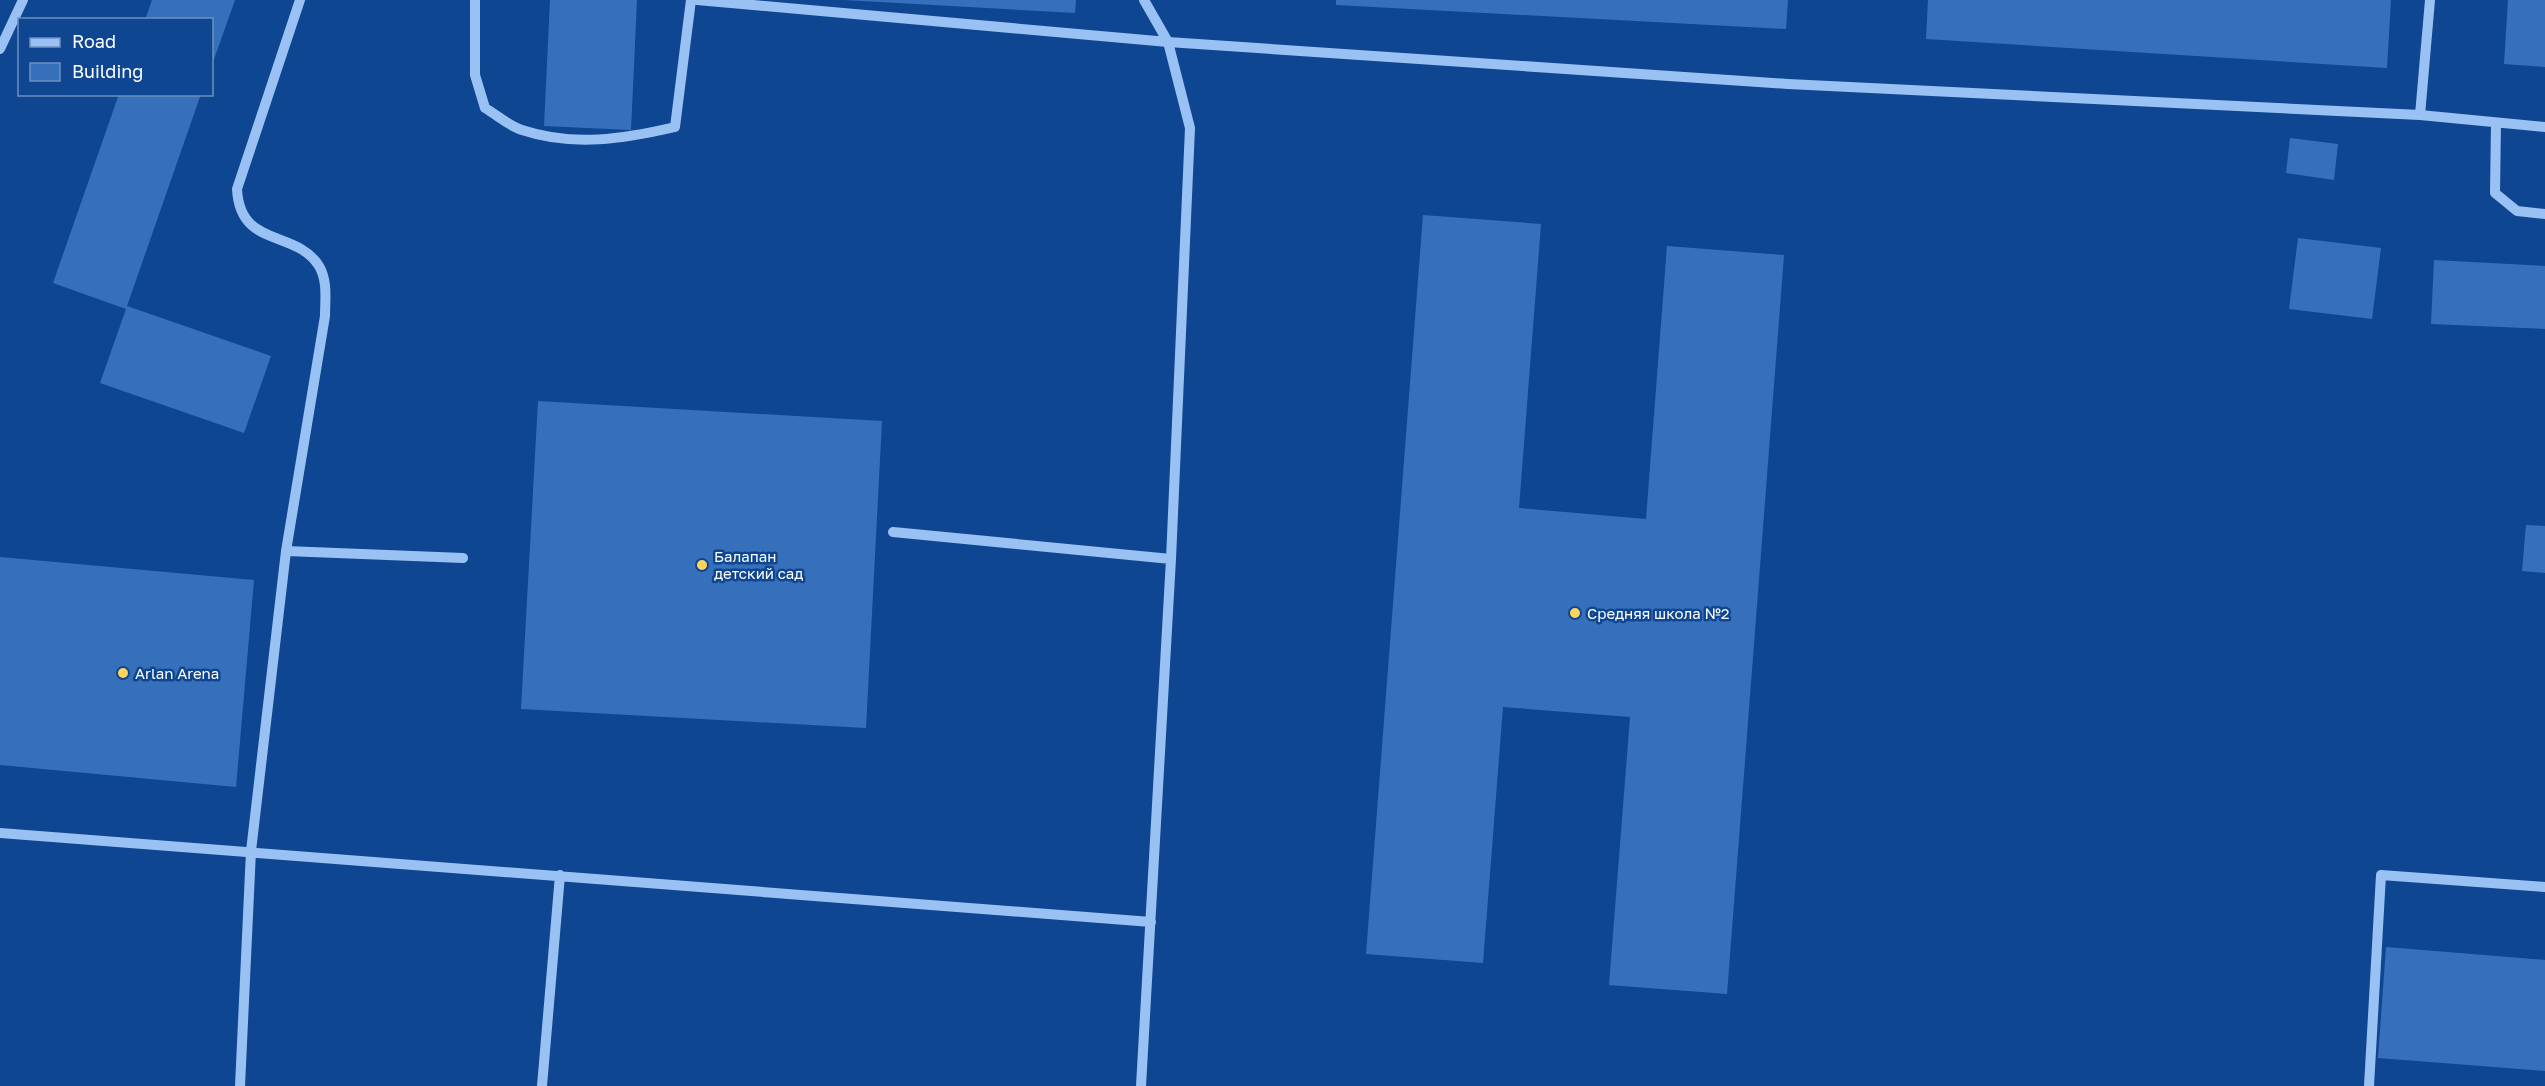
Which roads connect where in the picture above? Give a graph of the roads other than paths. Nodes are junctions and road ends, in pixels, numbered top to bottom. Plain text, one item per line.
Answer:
1 (23, 0) edge
2 (300, 0) edge
3 (475, 0) edge
4 (691, 0) edge
5 (697, 0) edge
6 (1144, 0) edge
7 (2430, 0) edge
8 (1168, 42) junction
9 (0, 49) edge
10 (2420, 115) junction
11 (2496, 123) junction
12 (2545, 127) edge
13 (2545, 214) edge
14 (893, 532) dead end
15 (285, 551) junction
16 (463, 558) dead end
17 (1171, 559) junction
18 (0, 833) edge
19 (251, 851) junction
20 (560, 875) junction
21 (2545, 887) edge
22 (1151, 922) junction
23 (240, 1086) edge
24 (542, 1086) edge
25 (1141, 1086) edge
26 (2369, 1086) edge

1 - 9 street
2 - 15 street
3 - 4 street
5 - 8 street
6 - 8 street
7 - 10 street
8 - 10 street
8 - 17 street
10 - 11 street
11 - 12 street
11 - 13 street
14 - 17 street
15 - 16 street
15 - 19 street
17 - 22 street
18 - 19 street
19 - 20 street
19 - 23 street
20 - 22 street
20 - 24 street
21 - 26 street
22 - 25 street

